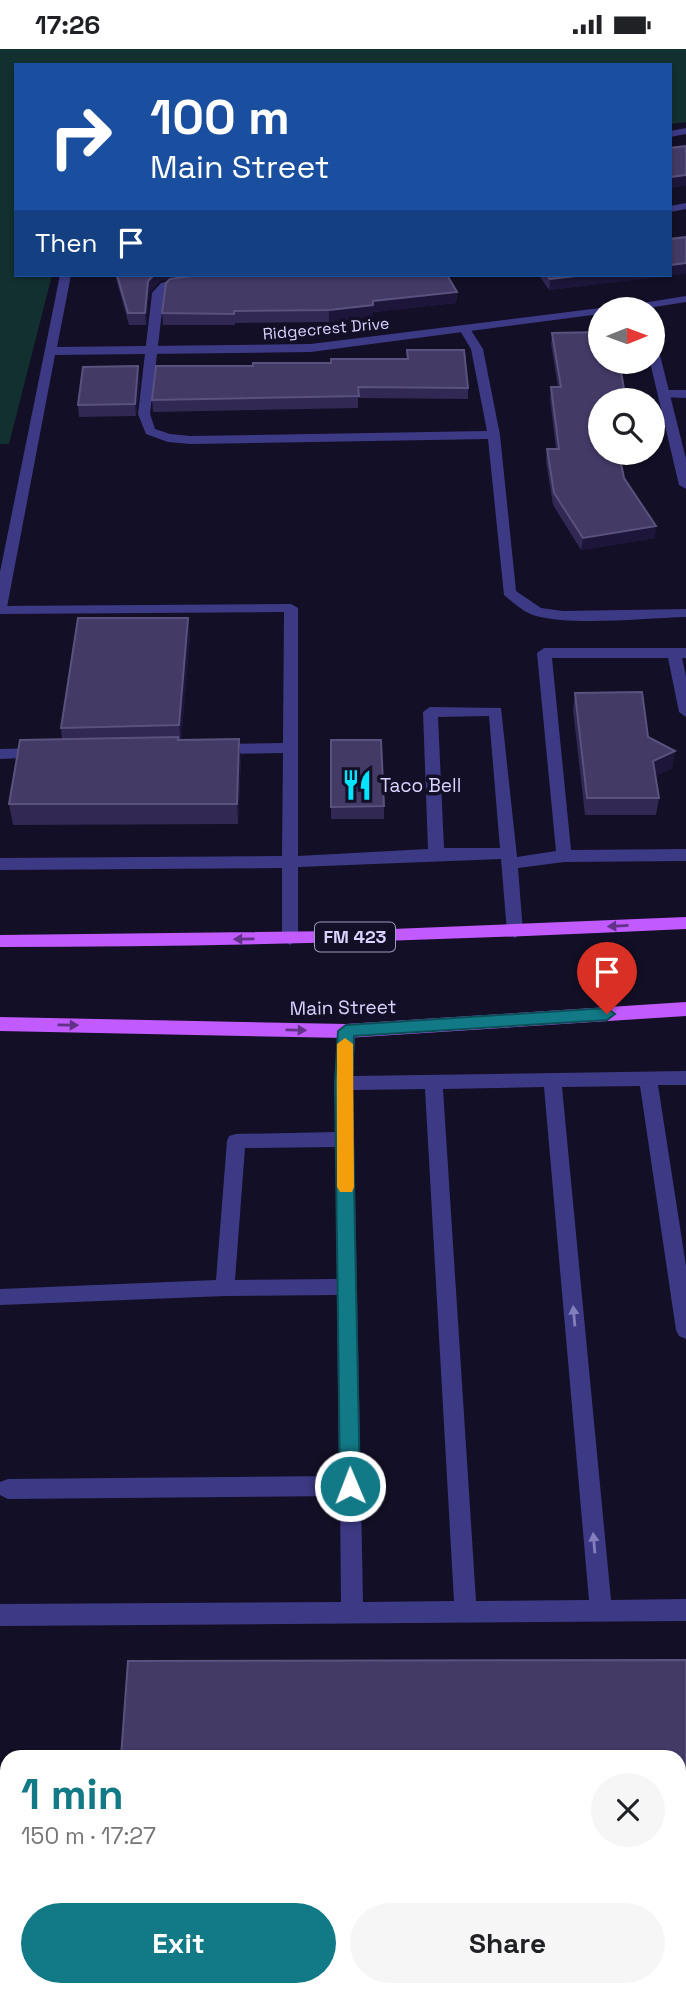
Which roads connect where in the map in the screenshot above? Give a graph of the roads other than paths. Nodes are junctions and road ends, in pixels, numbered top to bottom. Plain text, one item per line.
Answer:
1 (65, 277) edge
2 (204, 278) edge
3 (686, 299) edge
4 (665, 302) edge
5 (588, 313) edge
6 (465, 329) junction
7 (151, 350) junction
8 (52, 351) junction
9 (665, 394) joint
10 (686, 394) edge
11 (495, 435) junction
12 (686, 485) edge
13 (0, 608) edge
14 (686, 613) edge
15 (680, 653) edge
16 (686, 712) edge
17 (290, 748) junction
18 (193, 750) edge
19 (55, 753) edge
20 (0, 754) edge
21 (436, 854) junction
22 (686, 855) edge
23 (564, 856) junction
24 (510, 858) junction
25 (291, 862) junction
26 (0, 864) edge
27 (686, 923) edge
28 (515, 932) junction
29 (290, 939) junction
30 (0, 941) edge
31 (686, 1009) edge
32 (0, 1024) edge
33 (346, 1031) junction
34 (686, 1078) edge
35 (648, 1079) junction
36 (552, 1080) junction
37 (434, 1081) junction
38 (344, 1083) junction
39 (345, 1139) junction
40 (347, 1287) junction
41 (225, 1288) junction
42 (0, 1297) edge
43 (686, 1330) edge
44 (350, 1486) junction
45 (8, 1489) dead end
46 (686, 1610) edge
47 (601, 1611) junction
48 (352, 1612) junction
49 (466, 1612) junction
50 (0, 1615) edge

1 - 8 street
2 - 7 street
3 - 4 street
5 - 6 street, Ridgecrest Drive
6 - 7 street, Ridgecrest Drive
6 - 11 street
7 - 8 street, Ridgecrest Drive
7 - 11 street
8 - 13 street
9 - 10 street
9 - 12 street
11 - 14 street
13 - 17 street
15 - 16 street
15 - 23 street
17 - 18 street
17 - 25 street
19 - 20 street
21 - 24 street
21 - 24 street
21 - 25 street
22 - 23 street
23 - 24 street
24 - 28 street
25 - 26 street
25 - 29 street
27 -> 28 main road, FM 423
28 - 29 main road, FM 423
29 -> 30 main road, FM 423
31 - 33 main road, Main Street
32 -> 33 main road, Main Street
33 - 38 street
34 - 35 street
35 - 36 street
35 - 43 street
36 - 37 street
47 -> 36 street
37 - 38 street
37 - 49 street
38 - 39 street
39 - 40 street
39 - 41 street
40 - 41 street
40 - 44 street
41 - 42 street
44 - 45 street
44 - 48 street
46 - 47 street
47 - 49 street
48 - 49 street
48 - 50 street

